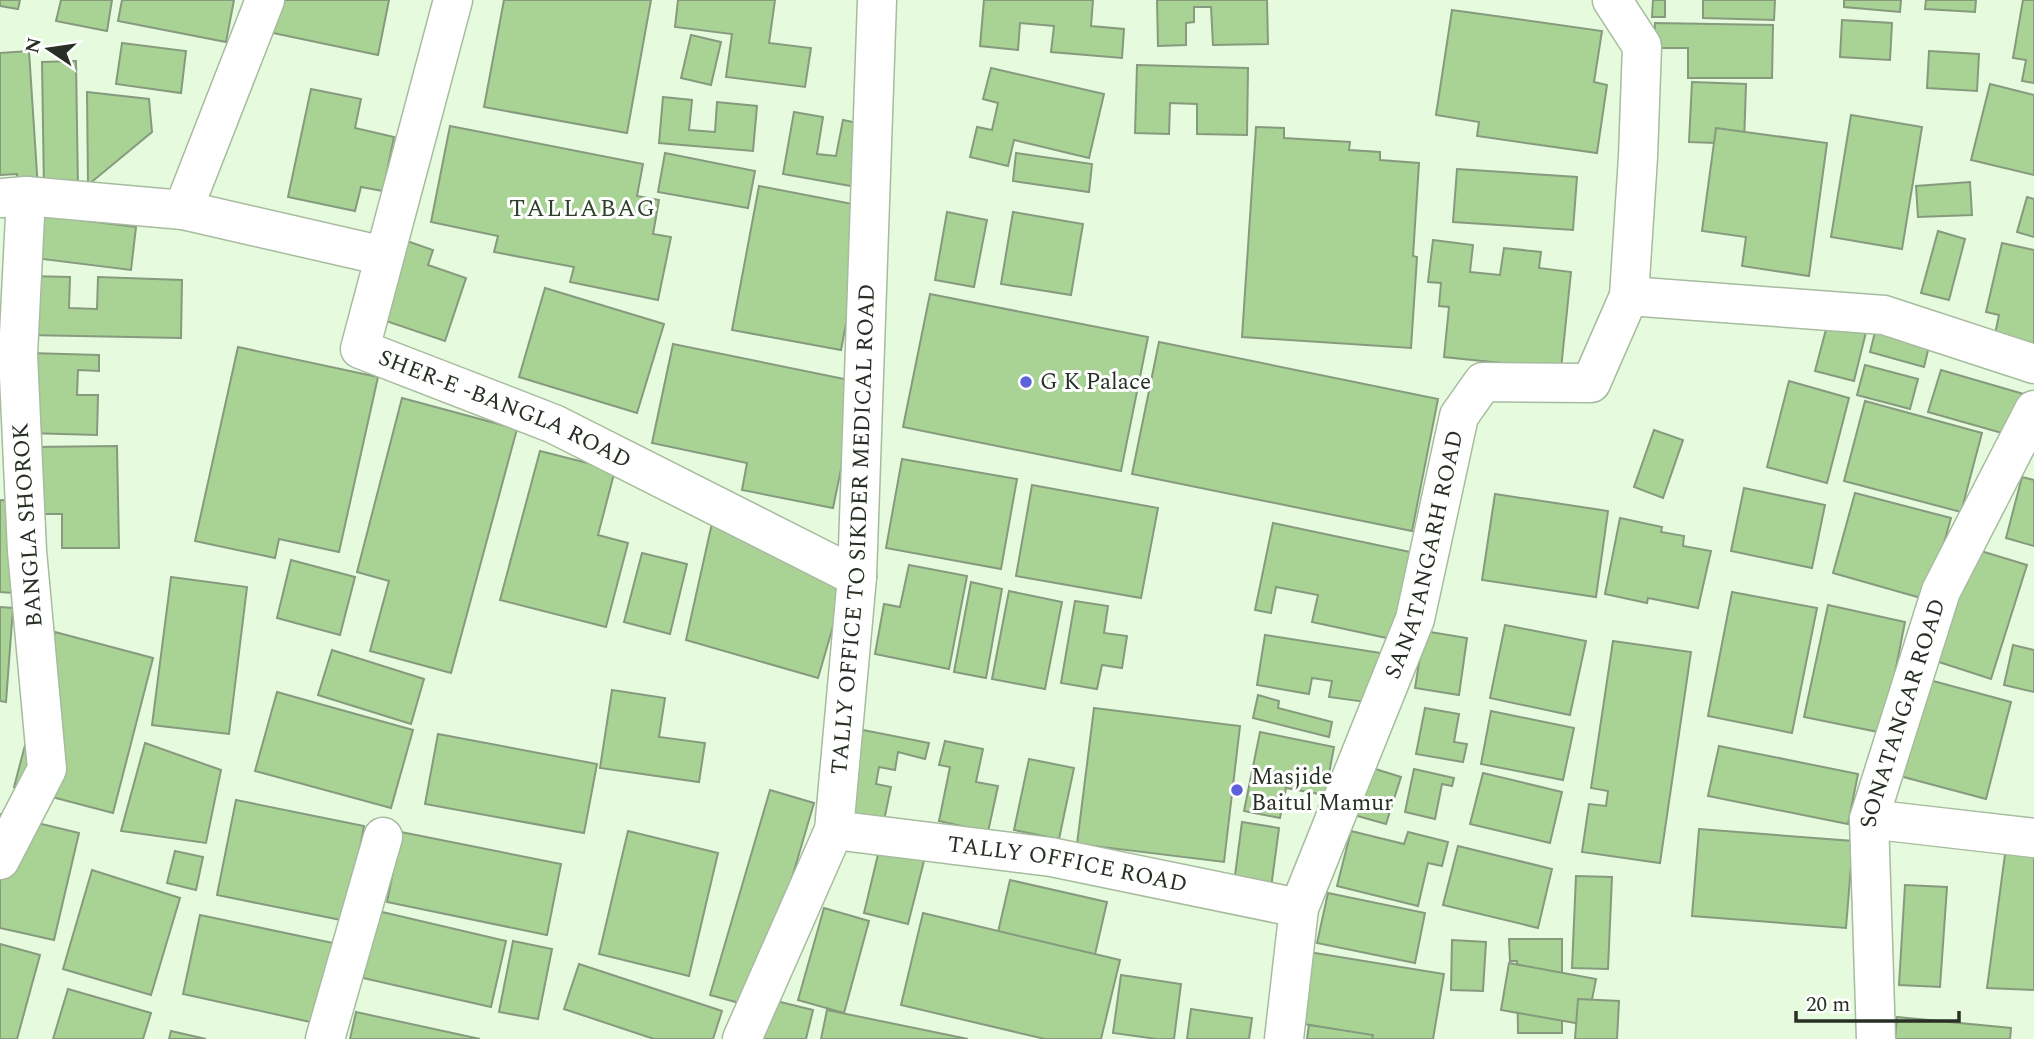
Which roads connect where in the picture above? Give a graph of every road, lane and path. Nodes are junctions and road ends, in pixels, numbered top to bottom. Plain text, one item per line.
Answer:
1 (265, 0) edge
2 (453, 0) edge
3 (877, 0) edge
4 (1612, 0) edge
5 (13, 197) edge
6 (183, 210) junction
7 (383, 256) junction
8 (1629, 296) junction
9 (2034, 364) edge
10 (2034, 410) edge
11 (857, 578) junction
12 (1869, 819) junction
13 (834, 830) junction
14 (383, 837) dead end
15 (2034, 838) edge
16 (0, 860) edge
17 (1299, 908) junction
18 (325, 1039) edge
19 (743, 1039) edge
20 (1284, 1039) edge
21 (1876, 1039) edge

1 - 6 street
2 - 7 street, SHER-E -BANGLA ROAD
3 - 11 street, TALLY OFFICE TO SIKDER MEDICAL ROAD
4 - 8 street
5 - 6 street, BANGLA SHOROK
5 - 16 street, BANGLA SHOROK
6 - 7 street, BANGLA SHOROK
7 - 11 street, SHER-E -BANGLA ROAD
8 - 9 street
8 - 17 street, SANATANGARH ROAD
10 - 12 street, SONATANGAR ROAD
11 - 13 street, TALLY OFFICE TO SIKDER MEDICAL ROAD
12 - 15 street
12 - 21 street, SONATANGAR ROAD
13 - 17 street, TALLY OFFICE ROAD
13 - 19 street, TALLY OFFICE TO SIKDER MEDICAL ROAD
14 - 18 street
17 - 20 street, SANATANGARH ROAD

